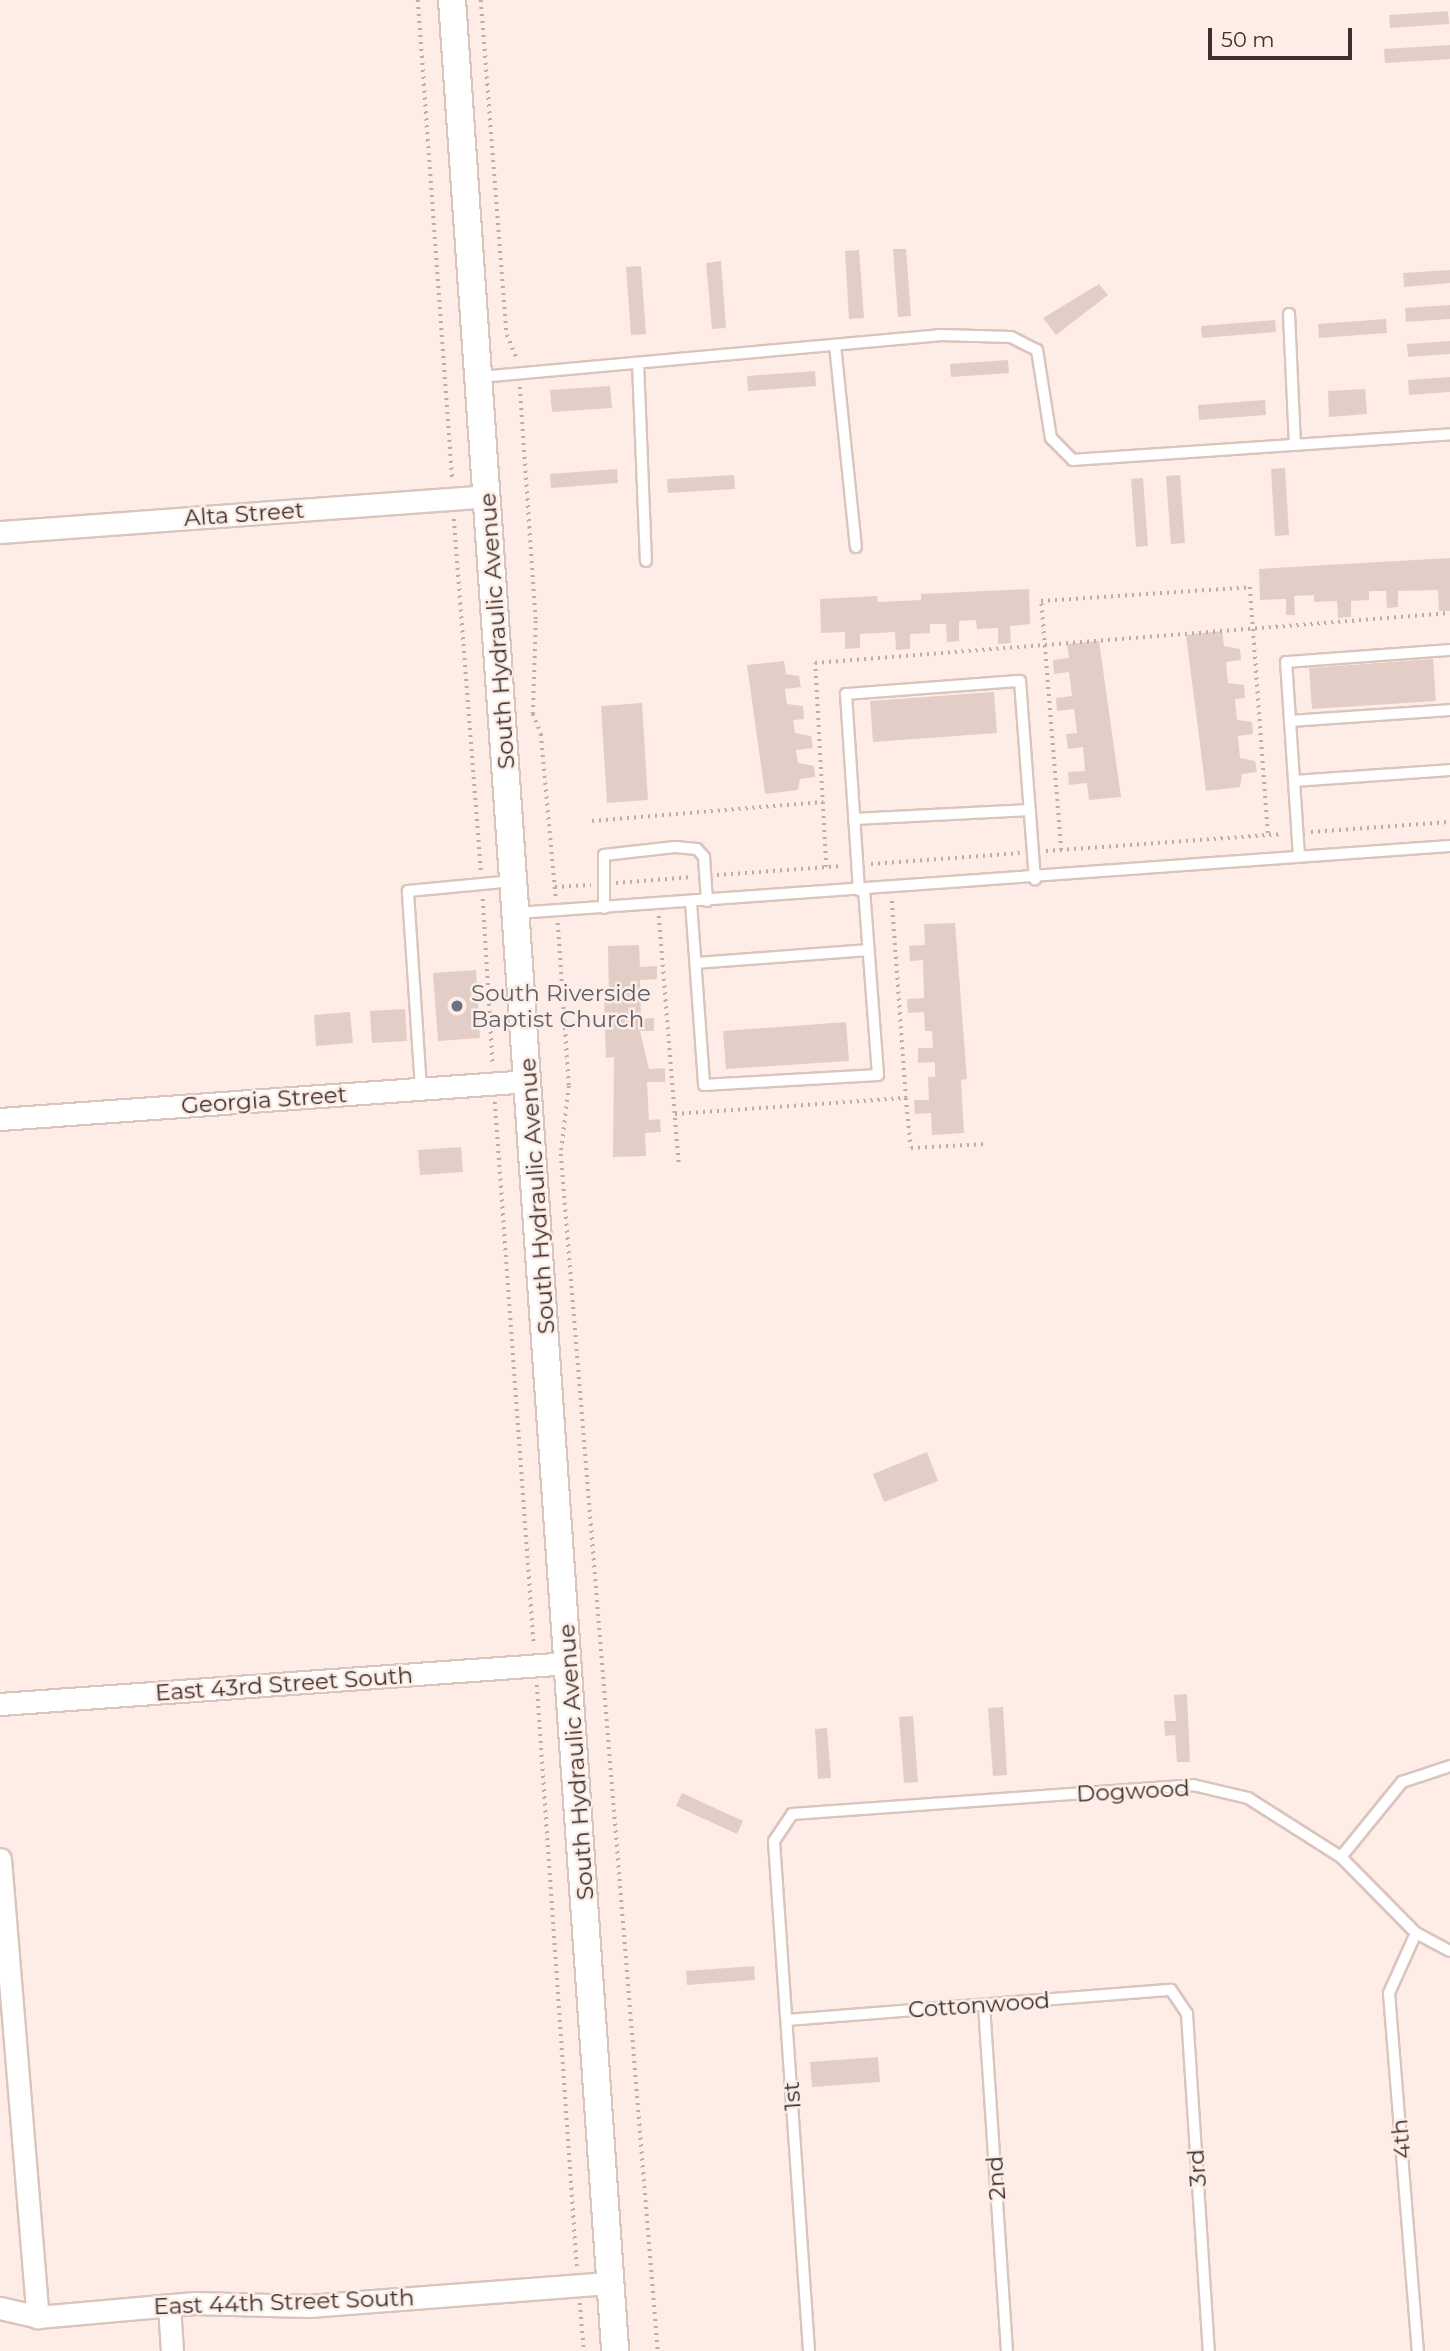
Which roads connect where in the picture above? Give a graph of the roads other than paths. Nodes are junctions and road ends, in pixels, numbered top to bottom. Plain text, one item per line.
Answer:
1 (452, 0) edge
2 (1289, 314) dead end
3 (835, 345) junction
4 (638, 363) junction
5 (479, 377) junction
6 (1450, 434) edge
7 (1295, 445) junction
8 (487, 496) junction
9 (0, 532) edge
10 (856, 547) dead end
11 (646, 562) dead end
12 (1450, 650) edge
13 (1450, 710) edge
14 (1290, 721) junction
15 (1450, 770) edge
16 (1294, 781) junction
17 (1030, 810) junction
18 (854, 819) junction
19 (1450, 846) edge
20 (1299, 856) junction
21 (1035, 879) junction
22 (514, 881) junction
23 (861, 890) junction
24 (707, 901) junction
25 (691, 902) junction
26 (604, 908) junction
27 (517, 914) junction
28 (868, 950) junction
29 (696, 963) junction
30 (529, 1081) junction
31 (421, 1089) junction
32 (0, 1119) edge
33 (569, 1663) junction
34 (0, 1704) edge
35 (1450, 1766) edge
36 (774, 1841) joint
37 (1341, 1857) junction
38 (0, 1859) edge
39 (1416, 1933) junction
40 (1450, 1951) edge
41 (1171, 1990) joint
42 (984, 2005) junction
43 (787, 2020) junction
44 (611, 2283) junction
45 (169, 2305) junction
46 (0, 2308) edge
47 (38, 2317) junction
48 (172, 2351) edge
49 (615, 2351) edge
50 (809, 2351) edge
51 (1007, 2351) edge
52 (1209, 2351) edge
53 (1418, 2351) edge

1 - 5 street, South Hydraulic Avenue
2 - 7 lane
3 - 4 lane
3 - 7 lane
3 - 10 lane
4 - 5 lane
4 - 11 lane
5 - 8 street, South Hydraulic Avenue
6 - 7 lane
8 - 9 street, Alta Street
8 - 22 street, South Hydraulic Avenue
12 - 14 lane
13 - 14 lane
14 - 16 lane
15 - 16 lane
16 - 20 lane
17 - 18 lane
17 - 18 lane
17 - 21 lane
18 - 23 lane
19 - 20 lane
20 - 21 lane
21 - 23 lane
22 - 27 street, South Hydraulic Avenue
22 - 31 lane
23 - 24 lane
23 - 28 lane
24 - 25 lane
24 - 26 lane
25 - 26 lane
25 - 29 lane
26 - 27 lane
27 - 30 street, South Hydraulic Avenue
28 - 29 lane
28 - 29 lane
30 - 31 street, Georgia Street
30 - 33 street, South Hydraulic Avenue
31 - 32 street, Georgia Street
33 - 34 street, East 43rd Street South
33 - 44 street, South Hydraulic Avenue
35 - 37 lane
36 - 37 lane, Dogwood
36 - 43 lane, 1st
37 - 39 lane
38 - 47 street
39 - 40 lane
39 - 53 lane, 4th
41 - 42 lane, Cottonwood
41 - 52 lane, 3rd
42 - 43 lane, Cottonwood
42 - 51 lane, 2nd
43 - 50 lane, 1st
44 - 45 street, East 44th Street South
44 - 49 street, South Hydraulic Avenue
45 - 47 street, East 44th Street South
45 - 48 street
46 - 47 street, East 44th Street South

